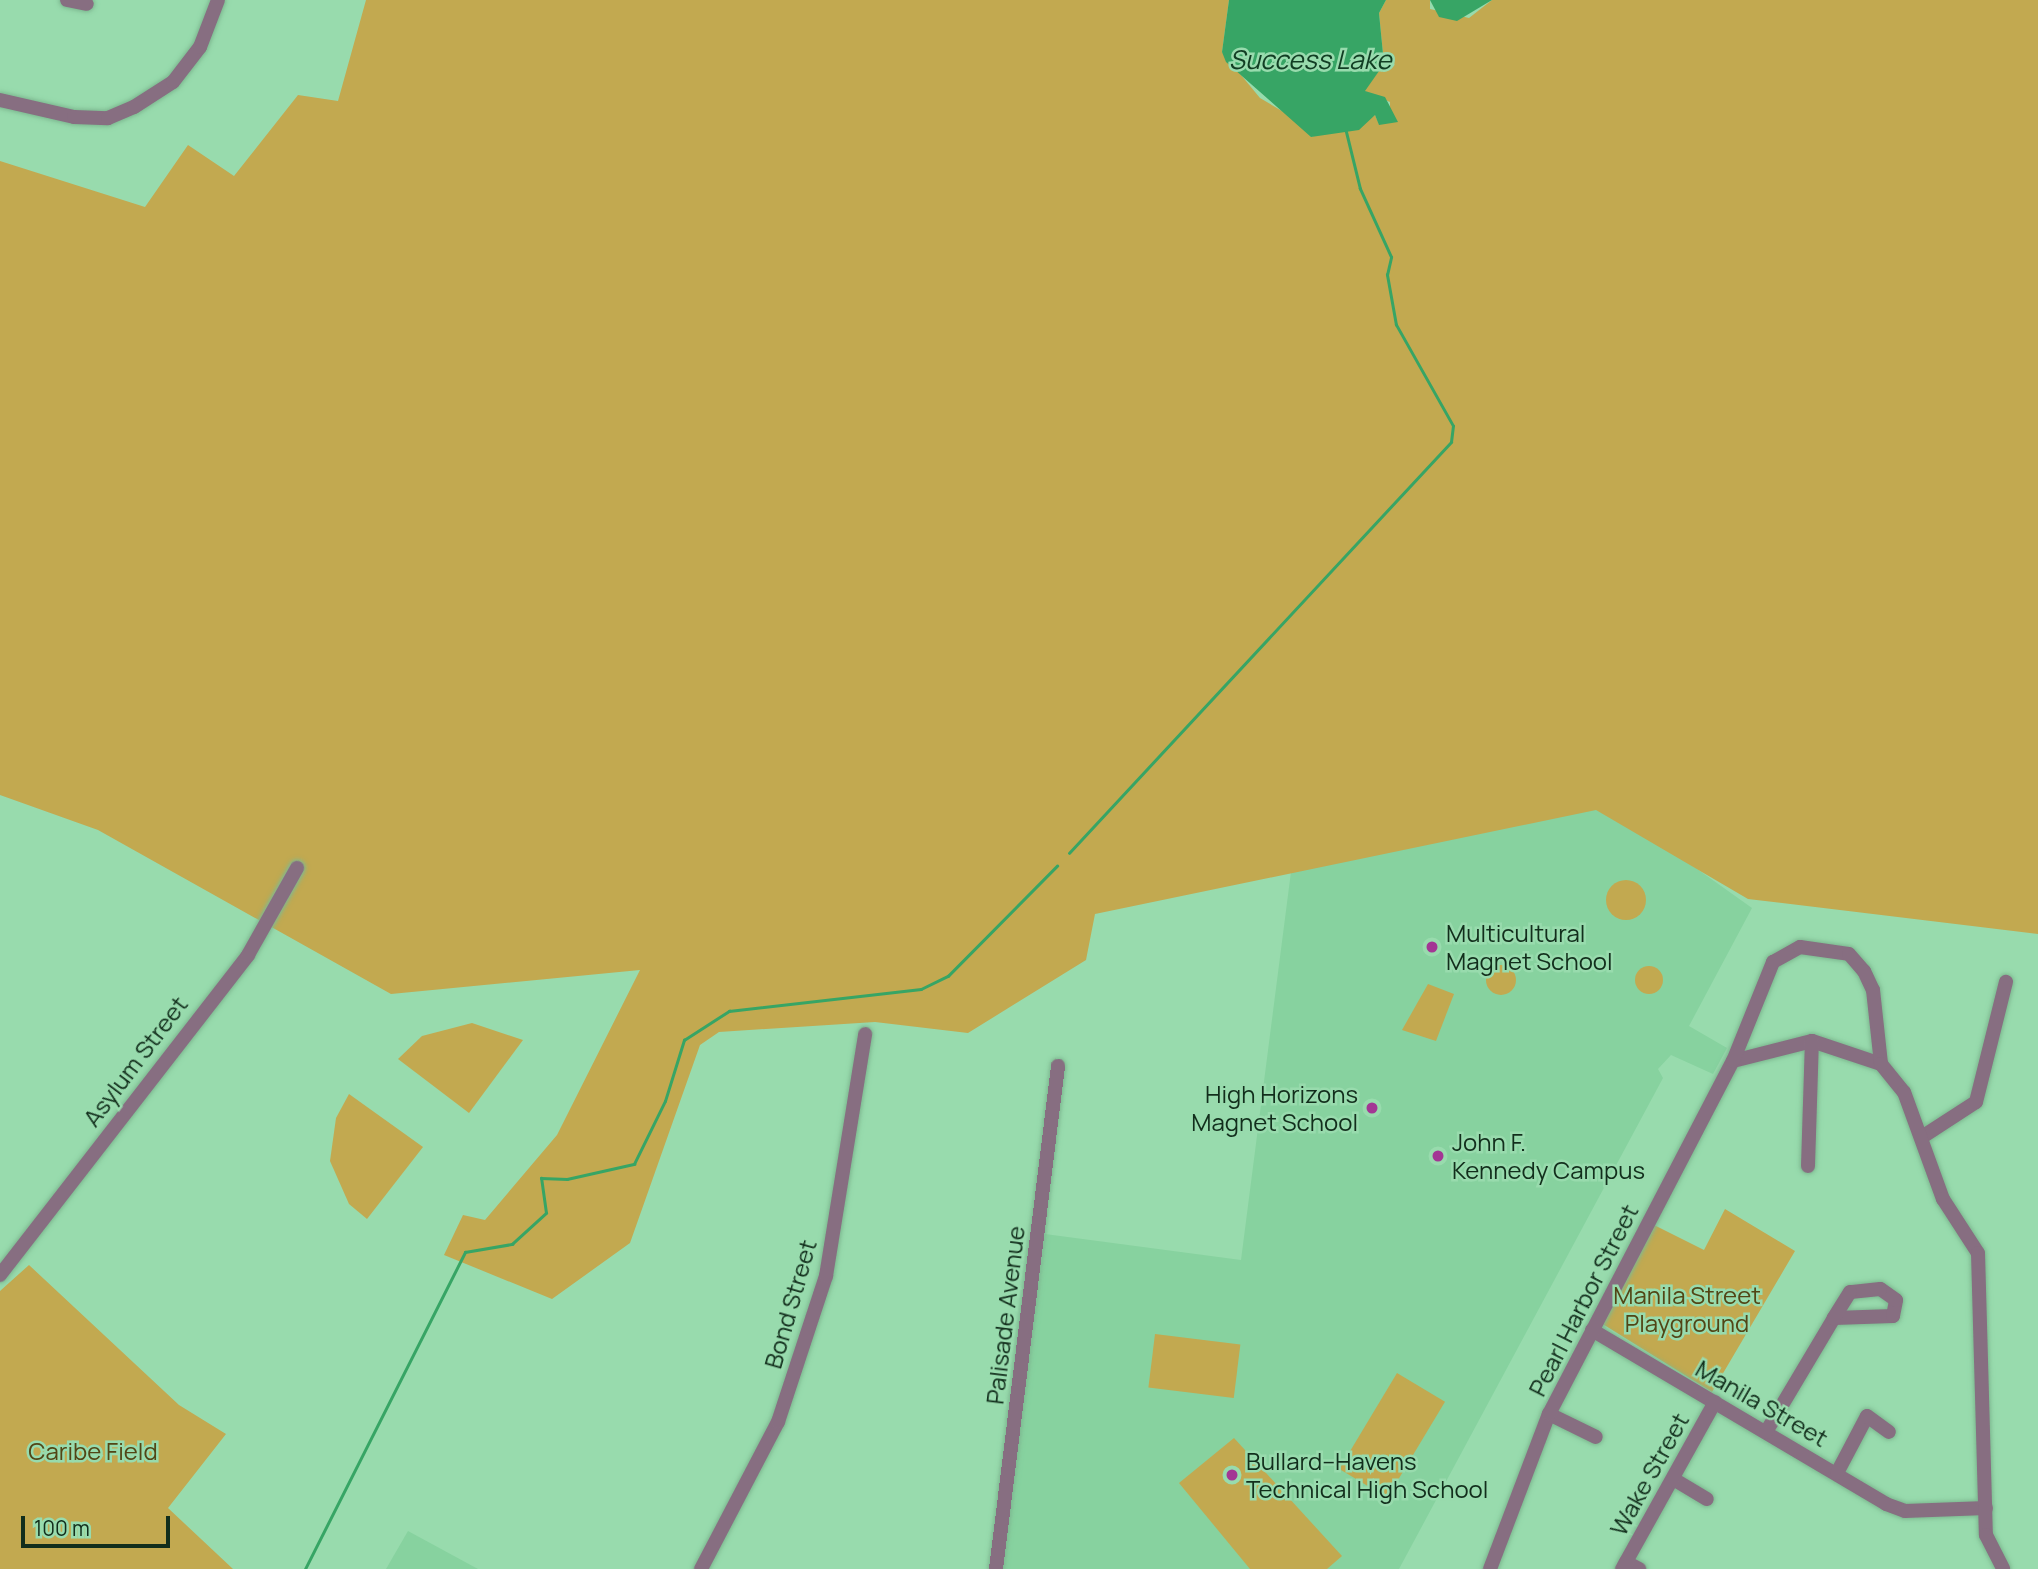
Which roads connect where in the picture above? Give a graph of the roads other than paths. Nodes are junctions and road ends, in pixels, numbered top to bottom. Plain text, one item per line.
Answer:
1 (68, 0) edge
2 (218, 0) edge
3 (87, 4) dead end
4 (0, 100) edge
5 (297, 868) dead end
6 (2006, 982) dead end
7 (864, 1034) dead end
8 (1812, 1041) junction
9 (1733, 1061) junction
10 (1881, 1064) junction
11 (1058, 1066) dead end
12 (1922, 1137) junction
13 (1808, 1166) dead end
14 (0, 1275) edge
15 (1834, 1318) dead end
16 (1592, 1330) junction
17 (1715, 1402) junction
18 (1549, 1414) junction
19 (1766, 1432) junction
20 (1889, 1432) dead end
21 (1596, 1437) dead end
22 (1837, 1473) junction
23 (1675, 1480) junction
24 (1707, 1499) dead end
25 (1986, 1508) junction
26 (1624, 1565) edge
27 (701, 1569) edge
28 (996, 1569) edge
29 (1490, 1569) edge
30 (1639, 1569) edge
31 (2003, 1569) edge

1 - 3 street
2 - 4 street
5 - 14 street, Asylum Street
6 - 12 street
7 - 27 street, Bond Street
8 - 9 street
8 - 10 street
8 - 13 street
9 - 10 street, Pearl Harbor Street
9 - 16 street, Pearl Harbor Street
10 - 12 street
11 - 28 street, Palisade Avenue
12 - 25 street
15 - 19 street
16 - 17 street, Manila Street
16 - 18 street, Pearl Harbor Street
17 - 19 street, Manila Street
17 - 23 street, Wake Street
18 - 21 street
18 - 29 street, Pearl Harbor Street
19 - 22 street, Manila Street
20 - 22 street, Manila Street
22 - 25 street, Manila Street
23 - 24 street
23 - 26 street, Wake Street
25 - 31 street
26 - 30 street

